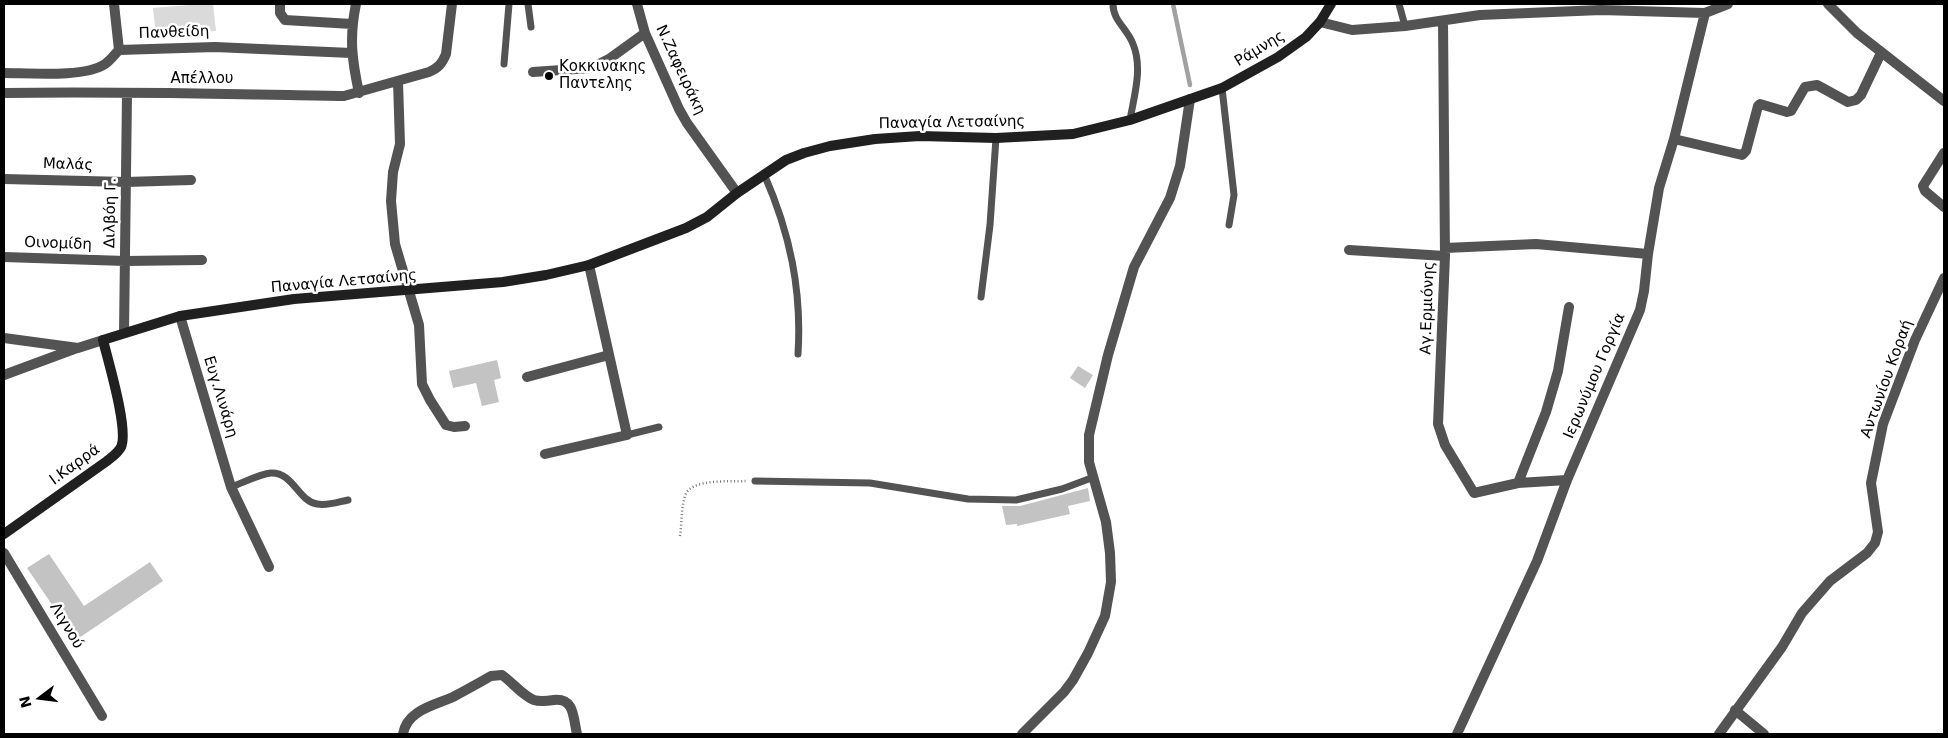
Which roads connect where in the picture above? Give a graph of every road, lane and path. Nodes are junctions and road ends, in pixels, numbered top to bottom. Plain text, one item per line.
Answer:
1 (114, 4) edge
2 (280, 4) edge
3 (356, 4) edge
4 (452, 4) edge
5 (509, 4) edge
6 (528, 4) edge
7 (637, 4) edge
8 (1113, 4) edge
9 (1331, 4) edge
10 (1399, 4) edge
11 (1728, 4) edge
12 (1828, 4) edge
13 (1670, 8) edge
14 (1705, 13) junction
15 (1443, 21) junction
16 (1320, 22) junction
17 (352, 24) junction
18 (1405, 26) junction
19 (531, 27) dead end
20 (645, 33) junction
21 (119, 50) junction
22 (351, 53) junction
23 (1881, 53) junction
24 (504, 64) dead end
25 (532, 72) dead end
26 (4, 74) edge
27 (398, 82) junction
28 (1222, 88) junction
29 (4, 93) edge
30 (359, 93) junction
31 (127, 94) junction
32 (1190, 99) junction
33 (1944, 100) edge
34 (1130, 120) junction
35 (996, 138) junction
36 (1674, 139) junction
37 (1944, 154) edge
38 (764, 174) junction
39 (4, 179) edge
40 (191, 180) dead end
41 (126, 182) junction
42 (737, 193) junction
43 (1944, 207) edge
44 (1229, 225) dead end
45 (1349, 250) dead end
46 (1445, 252) junction
47 (1648, 254) junction
48 (4, 257) edge
49 (202, 260) dead end
50 (125, 261) junction
51 (589, 265) junction
52 (1944, 278) edge
53 (410, 291) junction
54 (981, 298) dead end
55 (1568, 307) dead end
56 (180, 316) junction
57 (124, 333) junction
58 (4, 338) edge
59 (103, 340) junction
60 (78, 348) junction
61 (798, 354) dead end
62 (610, 355) junction
63 (4, 375) edge
64 (527, 377) dead end
65 (465, 426) dead end
66 (659, 427) dead end
67 (627, 435) junction
68 (545, 454) dead end
69 (1094, 477) junction
70 (1567, 480) junction
71 (755, 481) joint
72 (1518, 483) junction
73 (231, 487) junction
74 (348, 500) dead end
75 (4, 534) edge
76 (680, 536) dead end
77 (4, 553) edge
78 (269, 567) dead end
79 (1735, 710) junction
80 (102, 716) dead end
81 (403, 734) edge
82 (577, 734) edge
83 (1022, 734) edge
84 (1457, 734) edge
85 (1719, 734) edge
86 (1764, 734) edge

1 - 21 street
2 - 17 street
3 - 17 street
4 - 27 street, Απέλλου
5 - 24 lane
6 - 19 lane
7 - 20 street, Ν.Ζαφειράκη
8 - 34 lane
9 - 16 main road, Ράμνης
10 - 18 lane
11 - 14 street
12 - 23 street
13 - 14 street
13 - 15 street
14 - 36 street, Ιερωνύμου Γοργία
15 - 18 street
15 - 46 street, Αγ.Ερμιόνης
16 - 18 street
16 - 28 main road, Ράμνης
17 - 22 street
20 - 25 street
20 - 42 street, Ν.Ζαφειράκη
21 - 22 street, Πανθείδη
21 - 26 street, Πανθείδη
22 - 30 street
23 - 33 street
23 - 36 street
27 - 30 street, Απέλλου
27 - 53 street
28 - 32 main road, Ράμνης
28 - 44 lane
29 - 31 street, Απέλλου
30 - 31 street, Απέλλου
31 - 41 street, Διλβόη Γ.
32 - 34 main road, Παναγία Λετσαίνης
32 - 69 street
34 - 35 main road, Παναγία Λετσαίνης
35 - 38 main road, Παναγία Λετσαίνης
35 - 54 lane
36 - 47 street, Ιερωνύμου Γοργία
37 - 43 street
38 - 42 main road, Παναγία Λετσαίνης
38 - 61 lane
39 - 41 street, Μαλάς
40 - 41 street, Μαλάς
41 - 50 street, Διλβόη Γ.
42 - 51 main road, Παναγία Λετσαίνης
45 - 46 street
46 - 47 street
46 - 72 street, Αγ.Ερμιόνης
47 - 70 street, Ιερωνύμου Γοργία
48 - 50 street, Οινομίδη
49 - 50 street, Οινομίδη
50 - 57 street, Διλβόη Γ.
51 - 53 main road, Παναγία Λετσαίνης
51 - 62 street
52 - 79 street, Αντωνίου Κοραή
53 - 56 main road, Παναγία Λετσαίνης
53 - 65 street
55 - 72 street
56 - 57 main road, Παναγία Λετσαίνης
56 - 73 street, Ευγ.Λινάρη
57 - 59 main road, Παναγία Λετσαίνης
58 - 60 street
59 - 60 street
59 - 75 main road, Ι.Καρρά
60 - 63 street
62 - 64 street
62 - 67 street
66 - 67 lane
67 - 68 street
69 - 71 lane
69 - 83 street
70 - 72 street, Αγ.Ερμιόνης
70 - 84 street, Ιερωνύμου Γοργία
71 - 76 path
73 - 74 lane
73 - 78 street, Ευγ.Λινάρη
77 - 80 street, Λιγνού
79 - 85 street, Αντωνίου Κοραή
79 - 86 street
81 - 82 street

